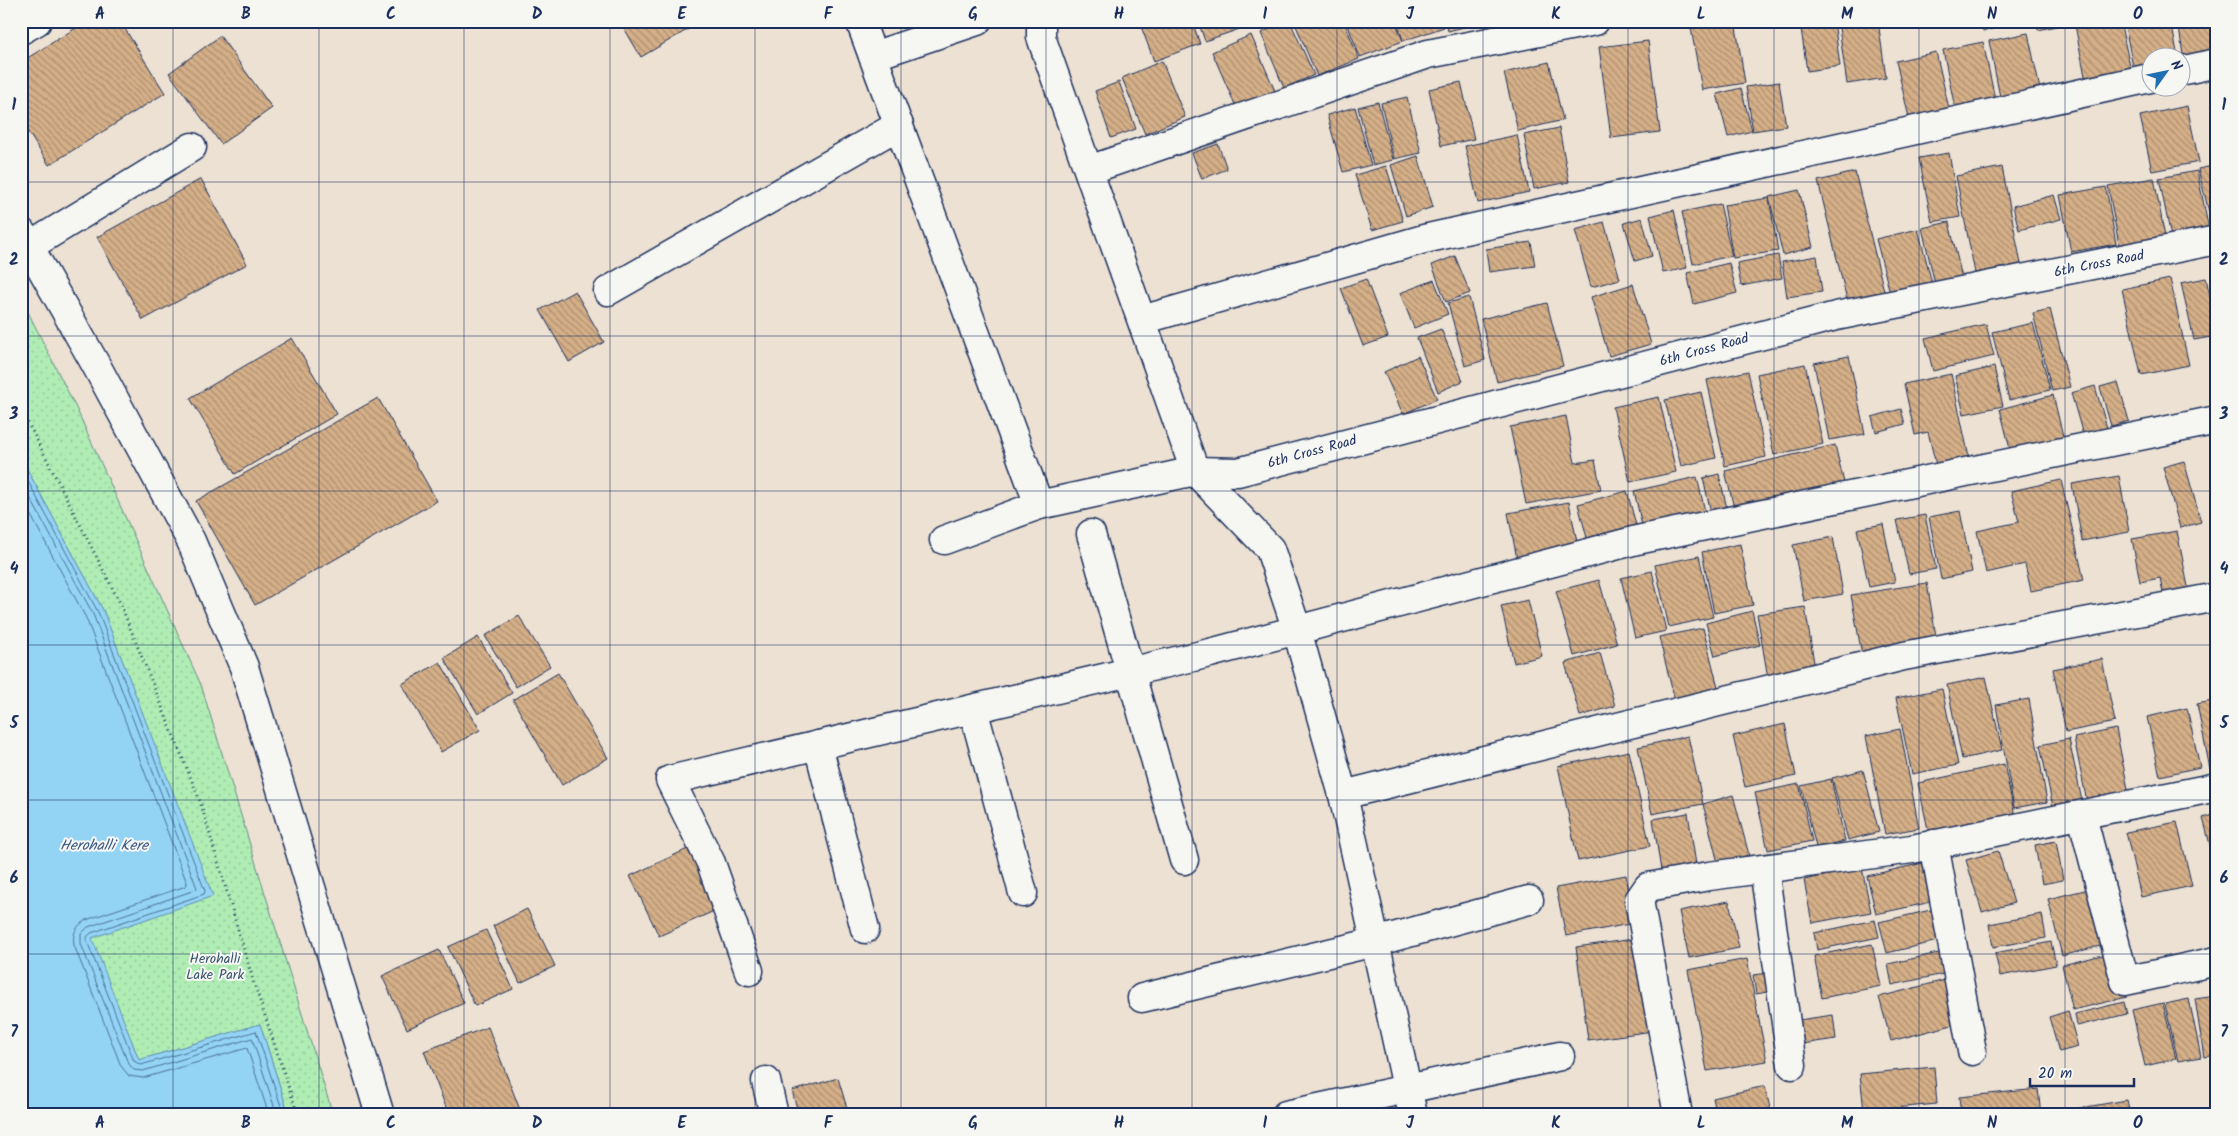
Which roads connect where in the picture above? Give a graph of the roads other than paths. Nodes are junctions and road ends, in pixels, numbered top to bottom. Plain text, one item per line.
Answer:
1 (37, 21) edge
2 (860, 21) edge
3 (977, 21) edge
4 (1041, 21) edge
5 (1595, 21) edge
6 (21, 30) edge
7 (873, 56) junction
8 (2217, 63) edge
9 (2190, 69) edge
10 (2140, 80) edge
11 (899, 125) junction
12 (192, 147) dead end
13 (1089, 170) junction
14 (25, 239) edge
15 (2217, 240) edge
16 (608, 291) dead end
17 (1142, 320) junction
18 (2217, 420) edge
19 (1194, 471) junction
20 (1039, 505) junction
21 (1091, 534) dead end
22 (944, 540) dead end
23 (2217, 597) edge
24 (1297, 630) junction
25 (1131, 671) junction
26 (973, 709) junction
27 (818, 745) junction
28 (2217, 787) edge
29 (1343, 795) junction
30 (2082, 816) junction
31 (1934, 844) junction
32 (1184, 860) dead end
33 (1764, 869) junction
34 (1023, 893) dead end
35 (1529, 900) dead end
36 (866, 929) dead end
37 (1375, 942) junction
38 (2217, 961) edge
39 (750, 972) dead end
40 (1142, 998) dead end
41 (1972, 1051) dead end
42 (1560, 1056) dead end
43 (1792, 1064) dead end
44 (766, 1081) dead end
45 (1406, 1087) junction
46 (380, 1115) edge
47 (774, 1115) edge
48 (1286, 1115) edge
49 (1412, 1115) edge
50 (1678, 1115) edge

1 - 6 street
2 - 7 street
3 - 7 street
4 - 13 street
5 - 13 street
7 - 11 street
8 - 9 street
10 - 17 street
11 - 16 street
11 - 20 street
12 - 14 street
13 - 17 street
14 - 46 street
15 - 19 street, 6th Cross Road
17 - 19 street
18 - 24 street
19 - 20 street, 6th Cross Road
19 - 24 street
20 - 22 street, 6th Cross Road
21 - 25 street
23 - 29 street
24 - 25 street
24 - 29 street
25 - 26 street
25 - 32 street
26 - 27 street
26 - 34 street
27 - 36 street
27 - 39 street
28 - 30 street
29 - 37 street
30 - 31 street
30 - 38 street
31 - 33 street
31 - 41 street
33 - 43 street
33 - 50 street
35 - 37 street
37 - 40 street
37 - 45 street
42 - 45 street
44 - 47 street
45 - 48 street
45 - 49 street

